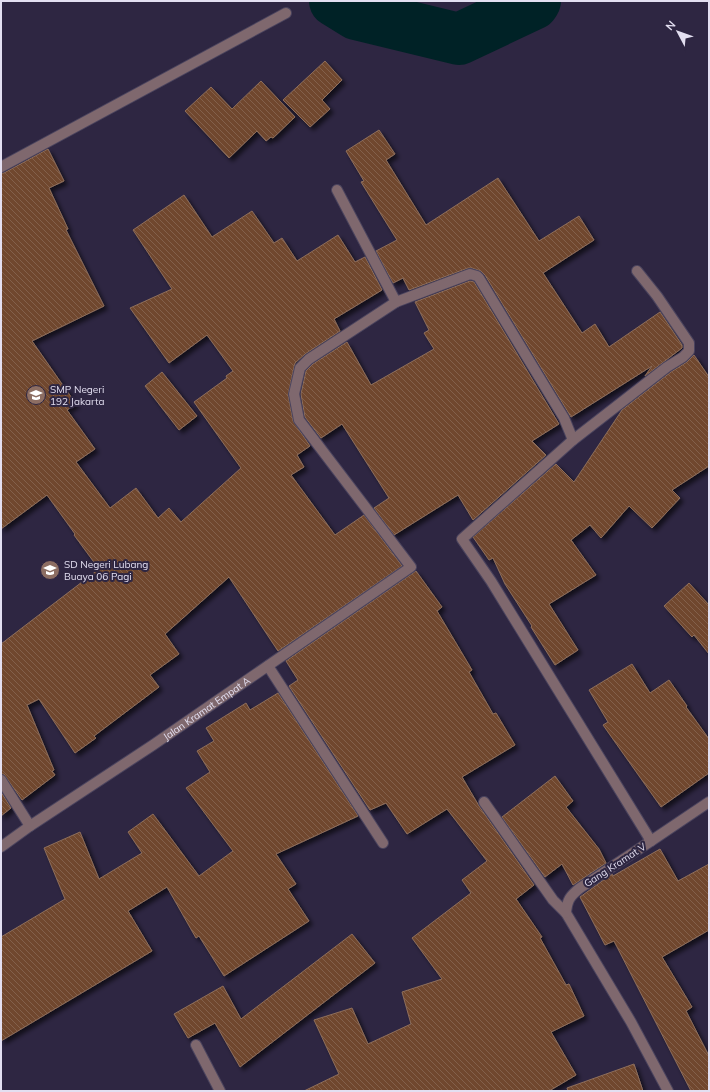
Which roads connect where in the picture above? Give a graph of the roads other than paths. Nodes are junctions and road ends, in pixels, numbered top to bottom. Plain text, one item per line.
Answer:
1 (286, 13) dead end
2 (1, 166) edge
3 (337, 190) dead end
4 (637, 271) dead end
5 (396, 302) junction
6 (573, 440) junction
7 (268, 666) junction
8 (1, 780) edge
9 (484, 802) dead end
10 (709, 802) edge
11 (30, 826) junction
12 (651, 841) junction
13 (383, 843) dead end
14 (1, 847) edge
15 (566, 913) junction
16 (196, 1044) dead end
17 (220, 1091) edge
18 (668, 1091) edge

1 - 2 street
3 - 5 street
4 - 6 street
5 - 6 street
5 - 7 street, Jalan Kramat Empat A
6 - 12 street, Gang Kramat V
7 - 11 street, Jalan Kramat Empat A
7 - 13 street
8 - 11 street
9 - 15 street
10 - 12 street
11 - 14 street, Jalan Kramat Empat A
12 - 15 street, Gang Kramat V
15 - 18 street
16 - 17 street

